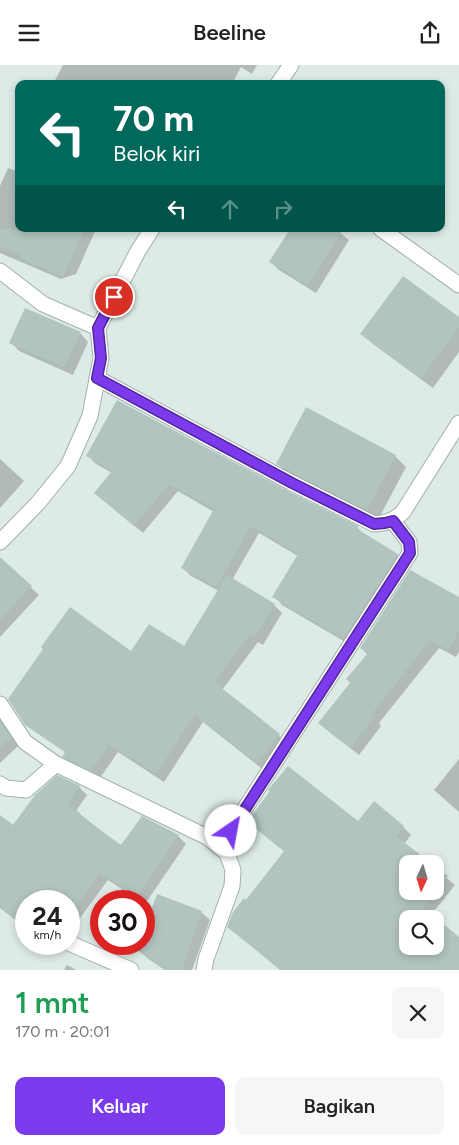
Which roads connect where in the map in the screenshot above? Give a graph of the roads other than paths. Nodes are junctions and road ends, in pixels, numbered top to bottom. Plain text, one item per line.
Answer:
1 (291, 65) edge
2 (281, 80) edge
3 (150, 232) edge
4 (385, 232) edge
5 (0, 271) edge
6 (459, 285) edge
7 (98, 328) junction
8 (97, 378) junction
9 (459, 423) edge
10 (393, 521) junction
11 (0, 543) edge
12 (0, 704) edge
13 (56, 765) junction
14 (0, 784) edge
15 (220, 847) junction
16 (80, 948) edge
17 (132, 970) edge
18 (204, 970) edge

1 - 2 street
3 - 7 street
4 - 6 street
5 - 7 street
7 - 8 street
8 - 10 street
8 - 11 street
9 - 10 street
10 - 15 street
12 - 13 street
13 - 14 street
13 - 15 street
15 - 18 street
16 - 17 street

